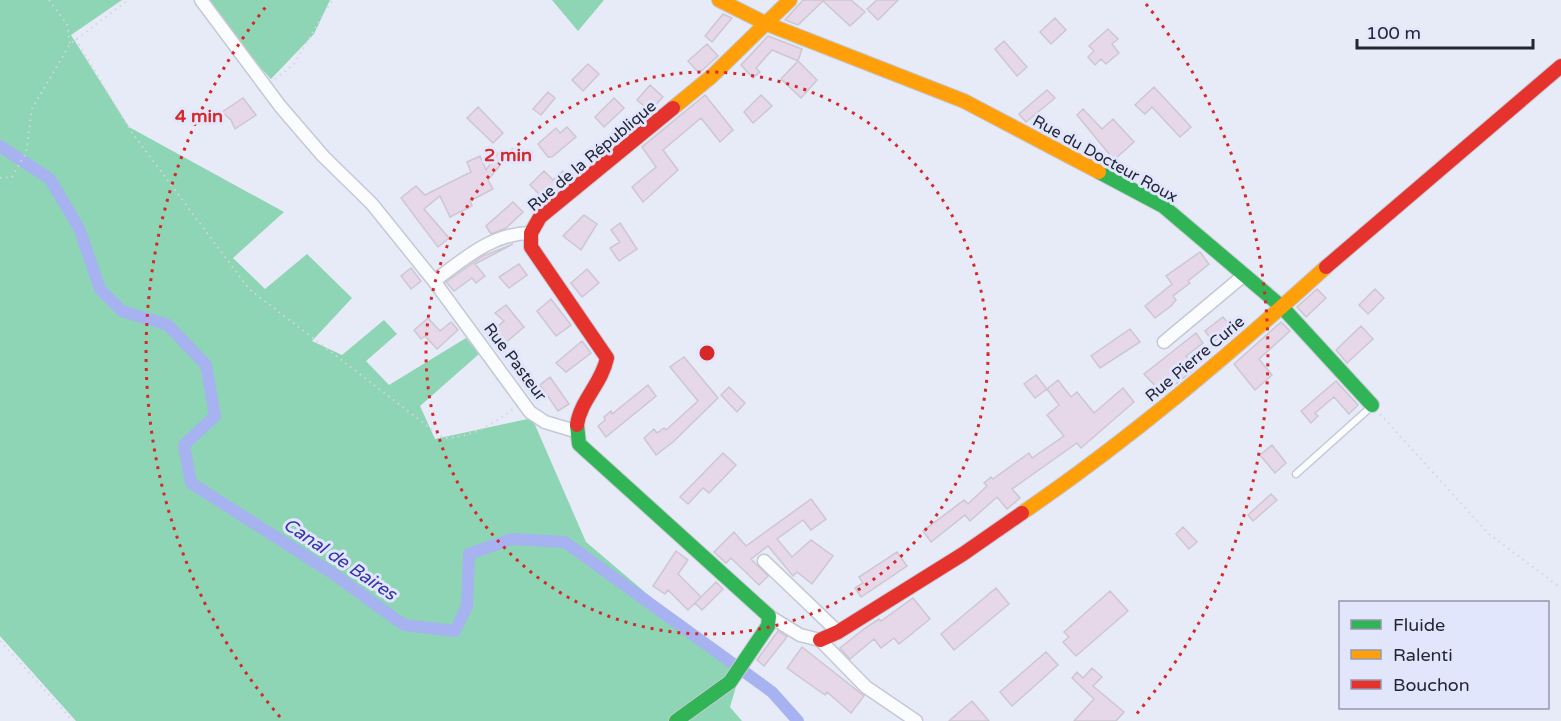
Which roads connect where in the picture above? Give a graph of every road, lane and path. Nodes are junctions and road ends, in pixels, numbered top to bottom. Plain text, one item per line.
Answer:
1 (49, 0) edge
2 (128, 0) edge
3 (201, 0) edge
4 (332, 0) edge
5 (719, 0) edge
6 (790, 0) edge
7 (767, 24) junction
8 (76, 39) junction
9 (70, 44) junction
10 (1561, 66) edge
11 (266, 87) junction
12 (0, 178) edge
13 (531, 233) junction
14 (1244, 276) junction
15 (434, 281) junction
16 (1282, 307) junction
17 (1164, 342) dead end
18 (523, 403) junction
19 (1372, 405) junction
20 (575, 431) junction
21 (1296, 474) dead end
22 (764, 561) dead end
23 (1561, 588) edge
24 (769, 616) junction
25 (838, 632) junction
26 (820, 640) junction
27 (0, 641) edge
28 (73, 721) edge
29 (676, 721) edge
30 (916, 721) edge

1 - 9 path
2 - 8 path
3 - 11 street, Rue Pasteur
4 - 11 path
5 - 7 street, Rue du Docteur Roux
6 - 7 street, Rue de la République
7 - 13 street, Rue de la République
7 - 14 street, Rue du Docteur Roux
8 - 9 path
8 - 18 path
9 - 12 path
10 - 16 street, Rue Pierre Curie
11 - 15 street, Rue Pasteur
13 - 15 street
13 - 20 street, Rue de la République
14 - 16 street, Rue du Docteur Roux
14 - 17 street
15 - 18 street, Rue Pasteur
16 - 19 street, Rue du Docteur Roux
16 - 25 street, Rue Pierre Curie
18 - 20 street, Rue Pasteur
19 - 21 lane
19 - 23 path
20 - 24 street
22 - 25 street
24 - 26 street
24 - 29 street
25 - 26 street, Rue Pierre Curie
26 - 30 street
27 - 28 path

